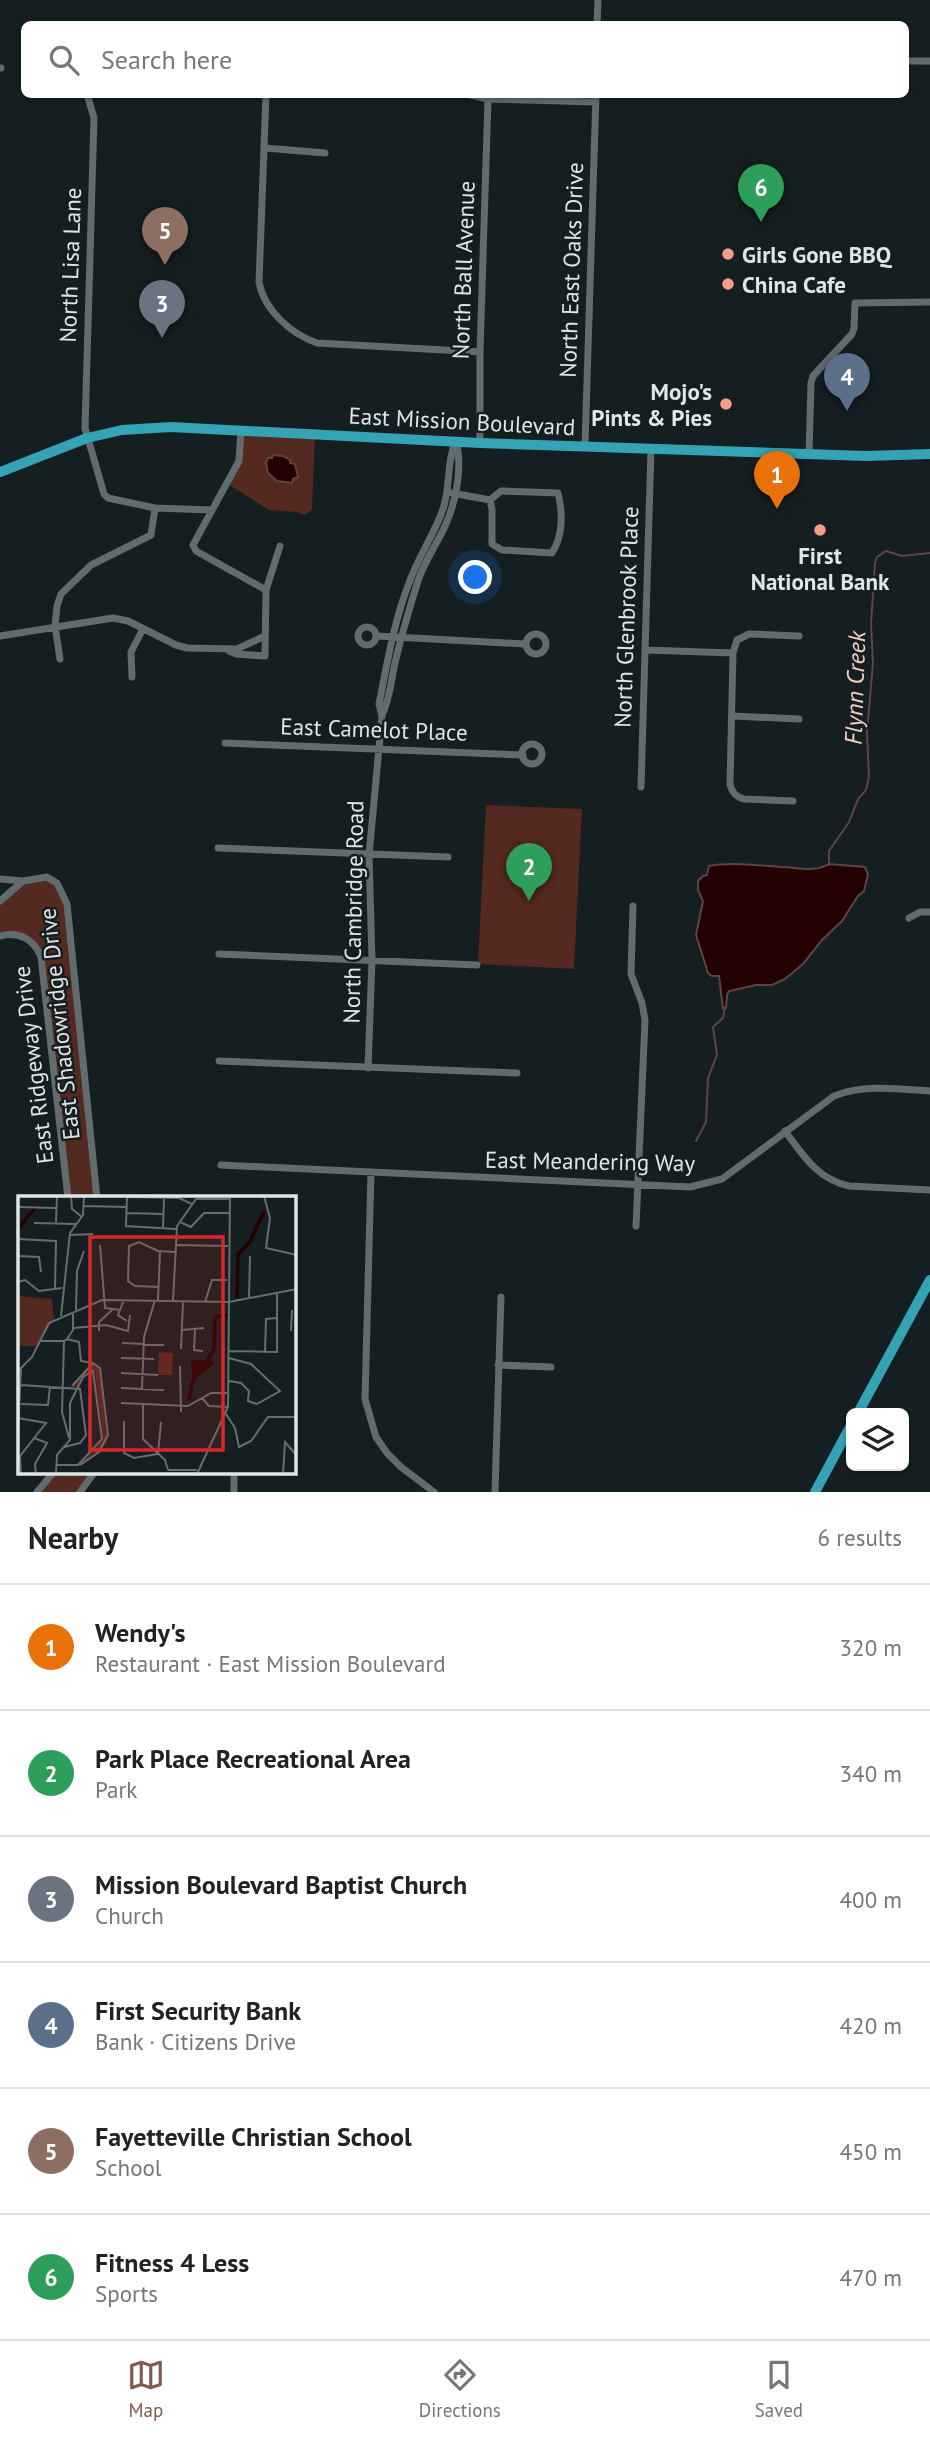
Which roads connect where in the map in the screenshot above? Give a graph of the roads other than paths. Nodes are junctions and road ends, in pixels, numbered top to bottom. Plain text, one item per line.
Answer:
1 (598, 0) edge
2 (597, 21) edge
3 (909, 61) edge
4 (930, 61) edge
5 (88, 98) edge
6 (266, 98) edge
7 (484, 98) edge
8 (595, 98) edge
9 (488, 99) junction
10 (265, 149) junction
11 (326, 153) dead end
12 (930, 302) edge
13 (480, 352) junction
14 (241, 430) junction
15 (87, 438) junction
16 (456, 441) junction
17 (480, 443) junction
18 (585, 446) junction
19 (651, 449) junction
20 (809, 454) junction
21 (930, 454) edge
22 (0, 472) edge
23 (451, 492) junction
24 (490, 500) junction
25 (155, 508) junction
26 (212, 510) junction
27 (280, 546) dead end
28 (266, 590) junction
29 (55, 626) junction
30 (143, 629) junction
31 (0, 636) edge
32 (265, 636) junction
33 (377, 636) dead end
34 (398, 636) junction
35 (799, 636) dead end
36 (525, 644) dead end
37 (226, 650) junction
38 (645, 650) junction
39 (733, 653) junction
40 (60, 659) dead end
41 (132, 677) dead end
42 (732, 716) junction
43 (799, 719) dead end
44 (225, 743) dead end
45 (378, 748) junction
46 (523, 755) dead end
47 (640, 787) dead end
48 (793, 801) dead end
49 (218, 848) dead end
50 (369, 855) junction
51 (448, 858) dead end
52 (0, 879) edge
53 (23, 881) junction
54 (0, 901) edge
55 (633, 906) dead end
56 (930, 912) edge
57 (909, 918) dead end
58 (0, 936) edge
59 (219, 954) dead end
60 (372, 960) junction
61 (477, 965) dead end
62 (219, 1061) dead end
63 (368, 1068) junction
64 (517, 1073) dead end
65 (930, 1091) edge
66 (785, 1131) junction
67 (221, 1165) dead end
68 (371, 1172) junction
69 (638, 1186) junction
70 (930, 1189) edge
71 (68, 1196) edge
72 (97, 1196) edge
73 (636, 1226) dead end
74 (930, 1280) edge
75 (501, 1297) dead end
76 (498, 1365) junction
77 (551, 1367) dead end
78 (861, 1408) edge
79 (846, 1434) edge
80 (51, 1475) edge
81 (93, 1475) edge
82 (37, 1492) edge
83 (80, 1492) edge
84 (434, 1492) edge
85 (495, 1492) edge
86 (815, 1492) edge

1 - 2 street
3 - 4 street
5 - 15 street, North Lisa Lane
6 - 10 street
7 - 9 street
8 - 9 street
8 - 18 street, North East Oaks Drive
9 - 13 street, North Ball Avenue
10 - 11 street
10 - 13 street
12 - 20 street
13 - 17 street, North Ball Avenue
14 - 15 main road, East Mission Boulevard
14 - 16 main road, East Mission Boulevard
14 - 26 street
15 - 22 main road, East Mission Boulevard
15 - 25 street, North Lisa Lane
16 - 17 main road, East Mission Boulevard
16 - 23 street, North Cambridge Road
17 - 18 main road, East Mission Boulevard
18 - 19 main road, East Mission Boulevard
19 - 20 main road, East Mission Boulevard
19 - 38 street, North Glenbrook Place
20 - 21 main road, East Mission Boulevard
23 - 24 street
23 - 34 street, North Cambridge Road
24 - 24 street
25 - 26 street
25 - 29 street
26 - 28 street
27 - 28 street
28 - 32 street
29 - 30 street
29 - 31 street
29 - 40 street
30 - 37 street
30 - 41 street
32 - 37 street
32 - 37 street
33 - 34 street
34 - 36 street
34 - 45 street, North Cambridge Road
35 - 39 street
38 - 39 street
38 - 47 street, North Glenbrook Place
39 - 42 street
42 - 43 street
42 - 48 street
44 - 45 street, East Camelot Place
45 - 46 street, East Camelot Place
45 - 50 street, North Cambridge Road
49 - 50 street
50 - 51 street
50 - 60 street, North Cambridge Road
52 - 53 street
53 - 54 street
53 - 72 street, East Shadowridge Drive
55 - 69 street
56 - 57 street
58 - 71 street, East Ridgeway Drive
59 - 60 street
60 - 61 street
60 - 63 street, North Cambridge Road
62 - 63 street
63 - 64 street
65 - 66 street, East Meandering Way
66 - 69 street, East Meandering Way
66 - 70 street
67 - 68 street, East Meandering Way
68 - 69 street, East Meandering Way
68 - 84 street
69 - 73 street
74 - 78 main road
75 - 76 street
76 - 77 street
76 - 85 street
79 - 86 main road
80 - 82 street
81 - 83 street

